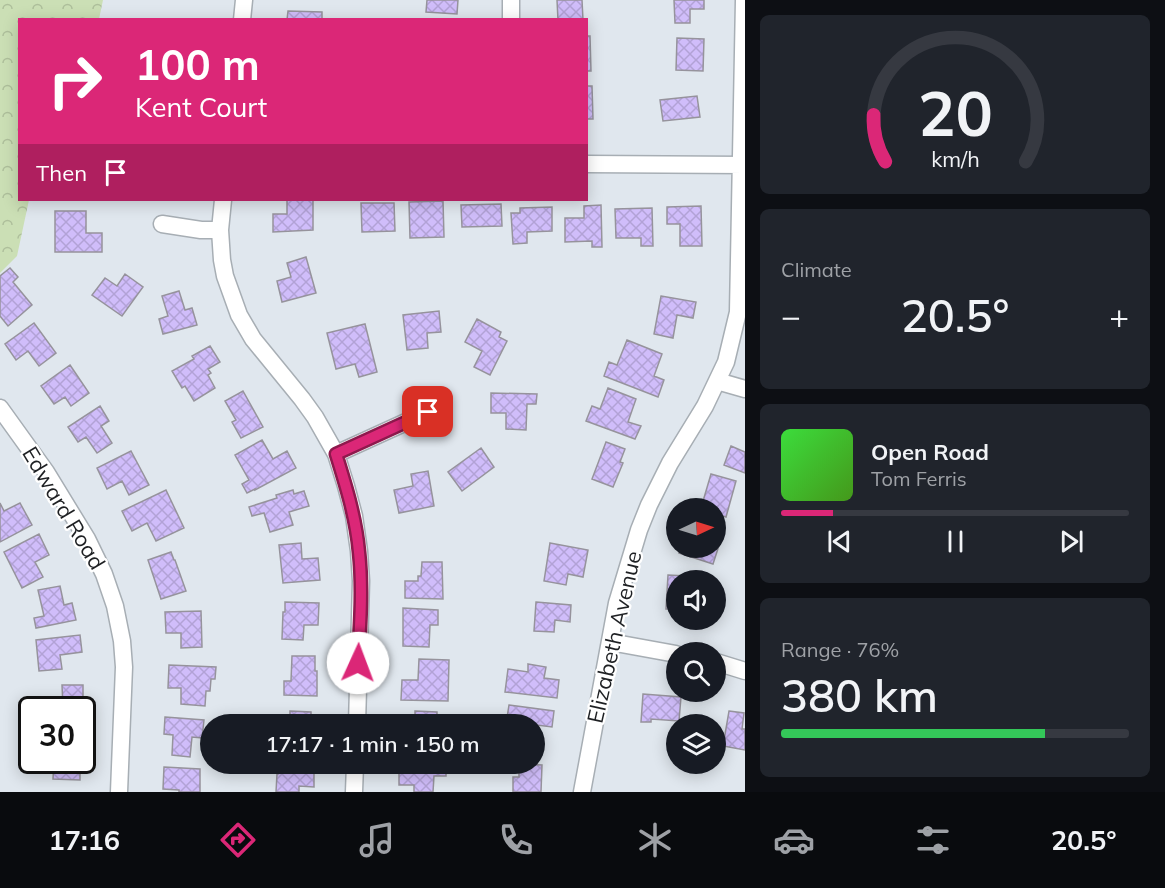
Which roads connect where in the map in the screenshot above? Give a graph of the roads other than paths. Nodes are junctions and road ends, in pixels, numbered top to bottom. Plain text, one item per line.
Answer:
1 (244, 0) edge
2 (511, 0) edge
3 (744, 0) edge
4 (242, 18) edge
5 (511, 18) edge
6 (588, 164) edge
7 (743, 165) edge
8 (223, 201) edge
9 (162, 224) dead end
10 (220, 230) junction
11 (717, 381) junction
12 (745, 389) edge
13 (0, 408) edge
14 (428, 412) dead end
15 (336, 454) junction
16 (610, 642) junction
17 (666, 652) edge
18 (726, 665) edge
19 (745, 671) edge
20 (357, 714) edge
21 (355, 774) edge
22 (120, 792) edge
23 (354, 792) edge
24 (582, 792) edge

1 - 4 street
2 - 5 street
3 - 7 street, Elizabeth Avenue
6 - 7 street
7 - 11 street, Elizabeth Avenue
8 - 10 street
9 - 10 street
10 - 15 street
11 - 12 street
11 - 16 street, Elizabeth Avenue
13 - 22 street, Edward Road
14 - 15 street
15 - 20 street
16 - 17 street
16 - 24 street, Elizabeth Avenue
18 - 19 street
21 - 23 street

